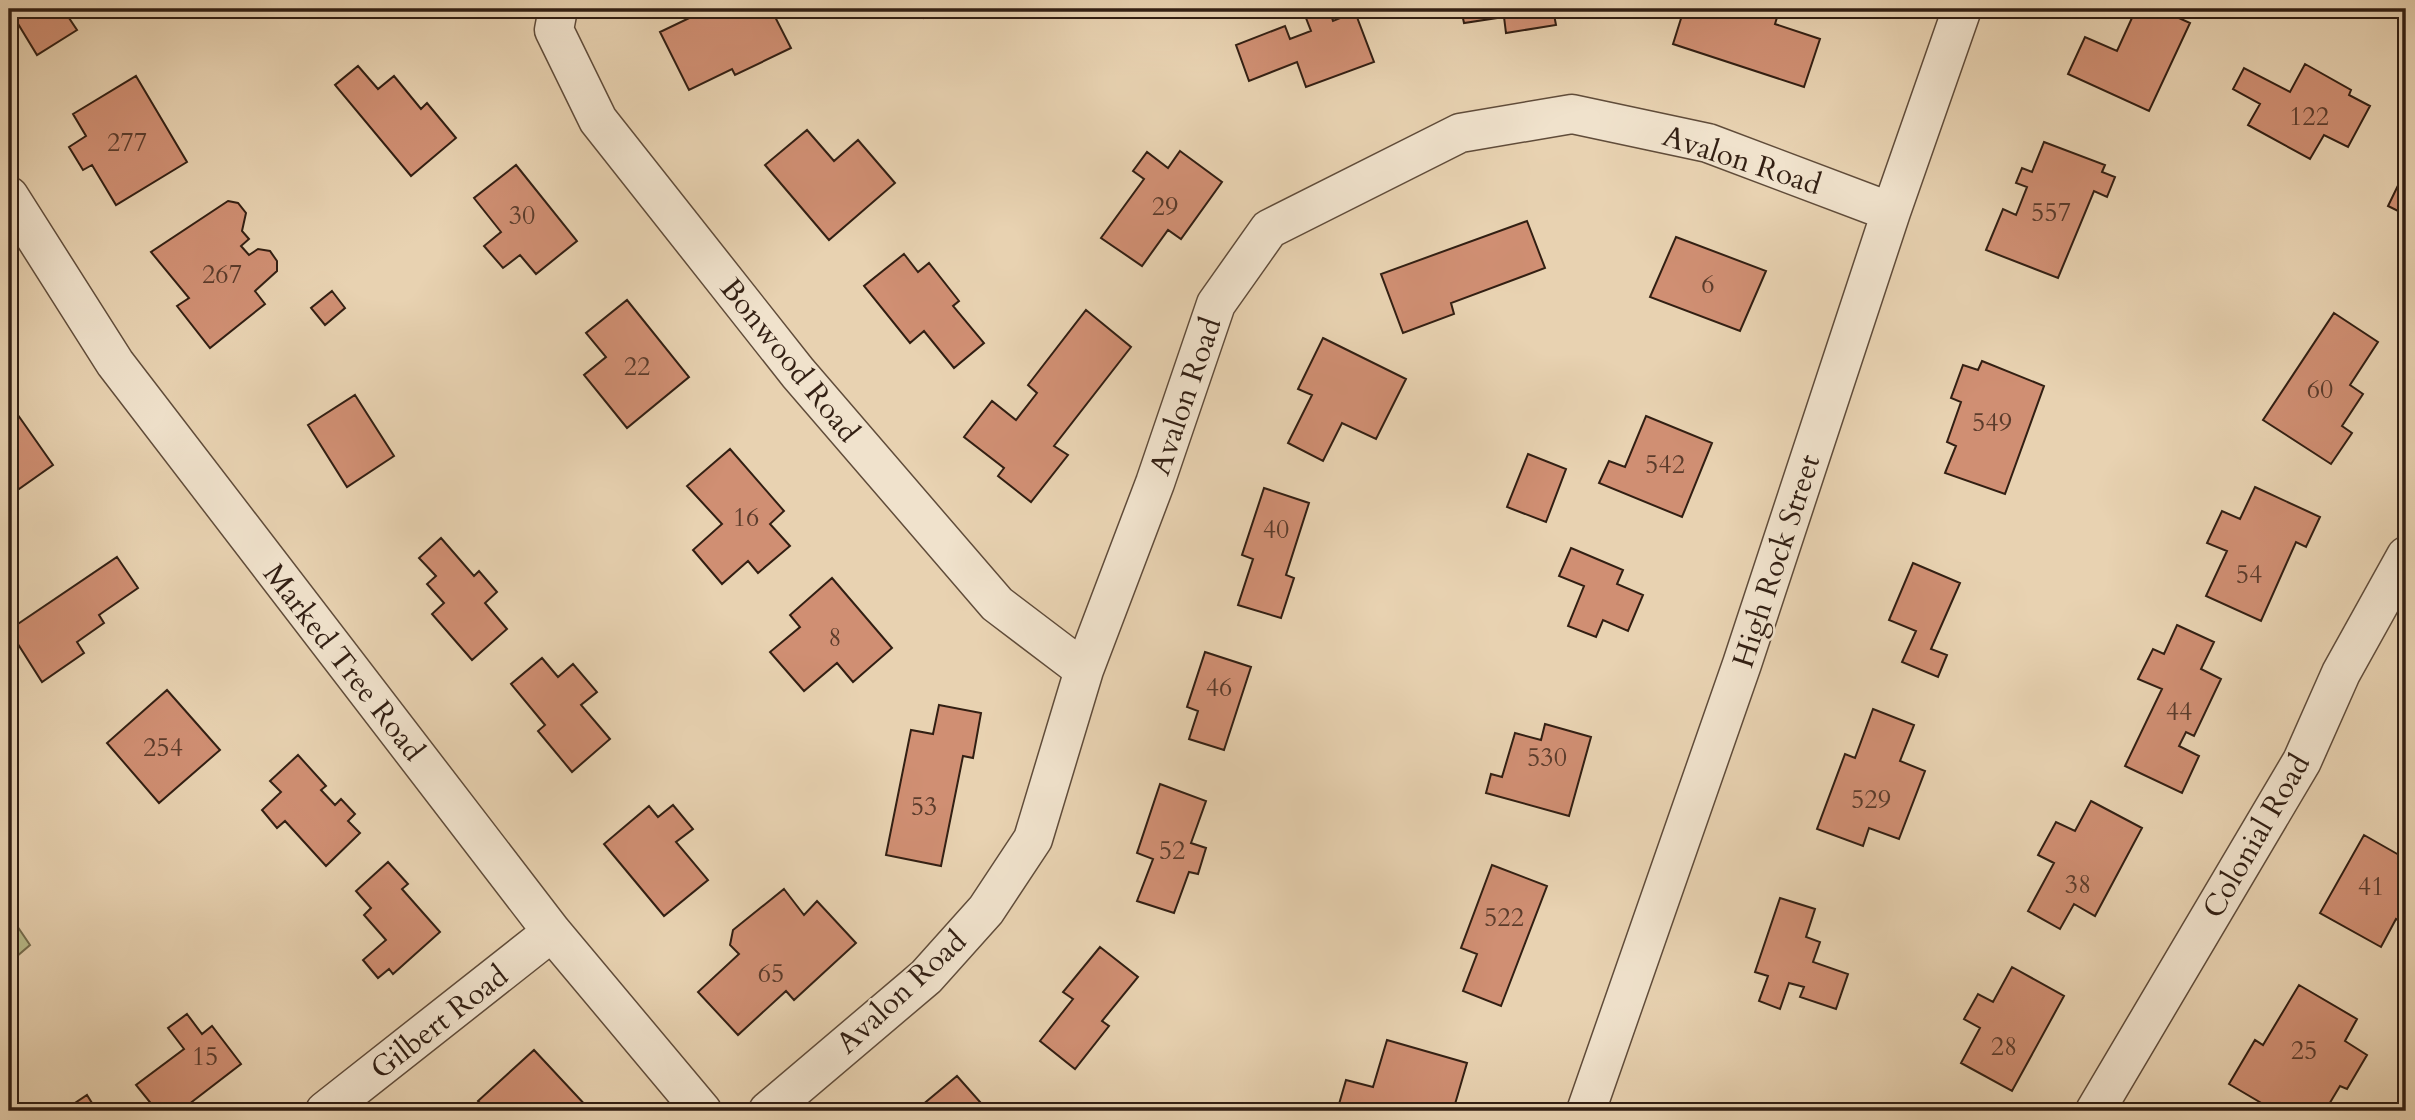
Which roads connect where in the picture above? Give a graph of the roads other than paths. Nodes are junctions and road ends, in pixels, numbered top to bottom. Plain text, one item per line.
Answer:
1 (558, 9) edge
2 (1962, 9) edge
3 (9, 196) edge
4 (1891, 212) junction
5 (2406, 556) edge
6 (1084, 670) junction
7 (552, 932) junction
8 (325, 1111) edge
9 (702, 1111) edge
10 (768, 1111) edge
11 (1586, 1111) edge
12 (2095, 1111) edge

1 - 6 street, Bonwood Road
2 - 4 street, High Rock Street
3 - 7 street, Marked Tree Road
4 - 6 street, Avalon Road
4 - 11 street, High Rock Street
5 - 12 street, Colonial Road
6 - 10 street, Avalon Road
7 - 8 street, Gilbert Road
7 - 9 street, Marked Tree Road

